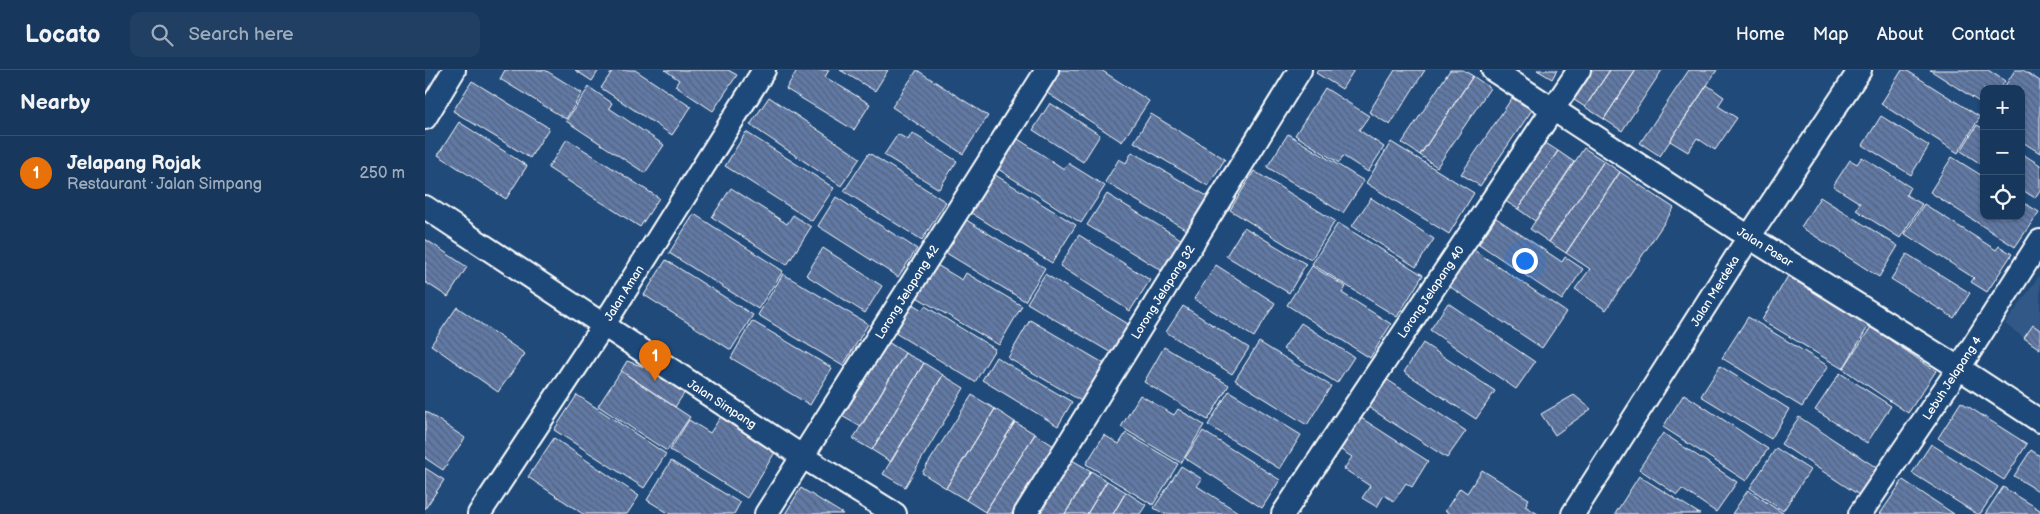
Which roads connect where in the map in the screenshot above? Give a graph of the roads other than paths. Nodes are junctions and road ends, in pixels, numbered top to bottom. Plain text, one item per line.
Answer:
1 (454, 70) edge
2 (764, 70) edge
3 (1047, 70) edge
4 (1300, 70) edge
5 (1493, 70) edge
6 (1579, 70) edge
7 (1861, 70) edge
8 (1553, 110) junction
9 (425, 118) edge
10 (425, 207) edge
11 (1749, 237) junction
12 (2040, 240) edge
13 (603, 326) junction
14 (1959, 368) junction
15 (2040, 421) edge
16 (803, 457) junction
17 (479, 514) edge
18 (766, 514) edge
19 (895, 514) edge
20 (1025, 514) edge
21 (1283, 514) edge
22 (1573, 514) edge
23 (1861, 514) edge

1 - 9 street
2 - 13 street, Jalan Aman
3 - 16 street, Lorong Jelapang 42
4 - 20 street, Lorong Jelapang 32
5 - 8 street, Jalan Pasar
6 - 8 street, Lorong Jelapang 40
7 - 11 street, Jalan Merdeka
8 - 11 street, Jalan Pasar
8 - 21 street, Lorong Jelapang 40
10 - 13 street, Jalan Simpang
11 - 14 street, Jalan Pasar
11 - 22 street, Jalan Merdeka
12 - 14 street, Lebuh Jelapang 4
13 - 16 street, Jalan Simpang
13 - 17 street, Jalan Aman
14 - 15 street, Jalan Pasar
14 - 23 street, Lebuh Jelapang 4
16 - 18 street, Lorong Jelapang 42
16 - 19 street, Jalan Simpang

